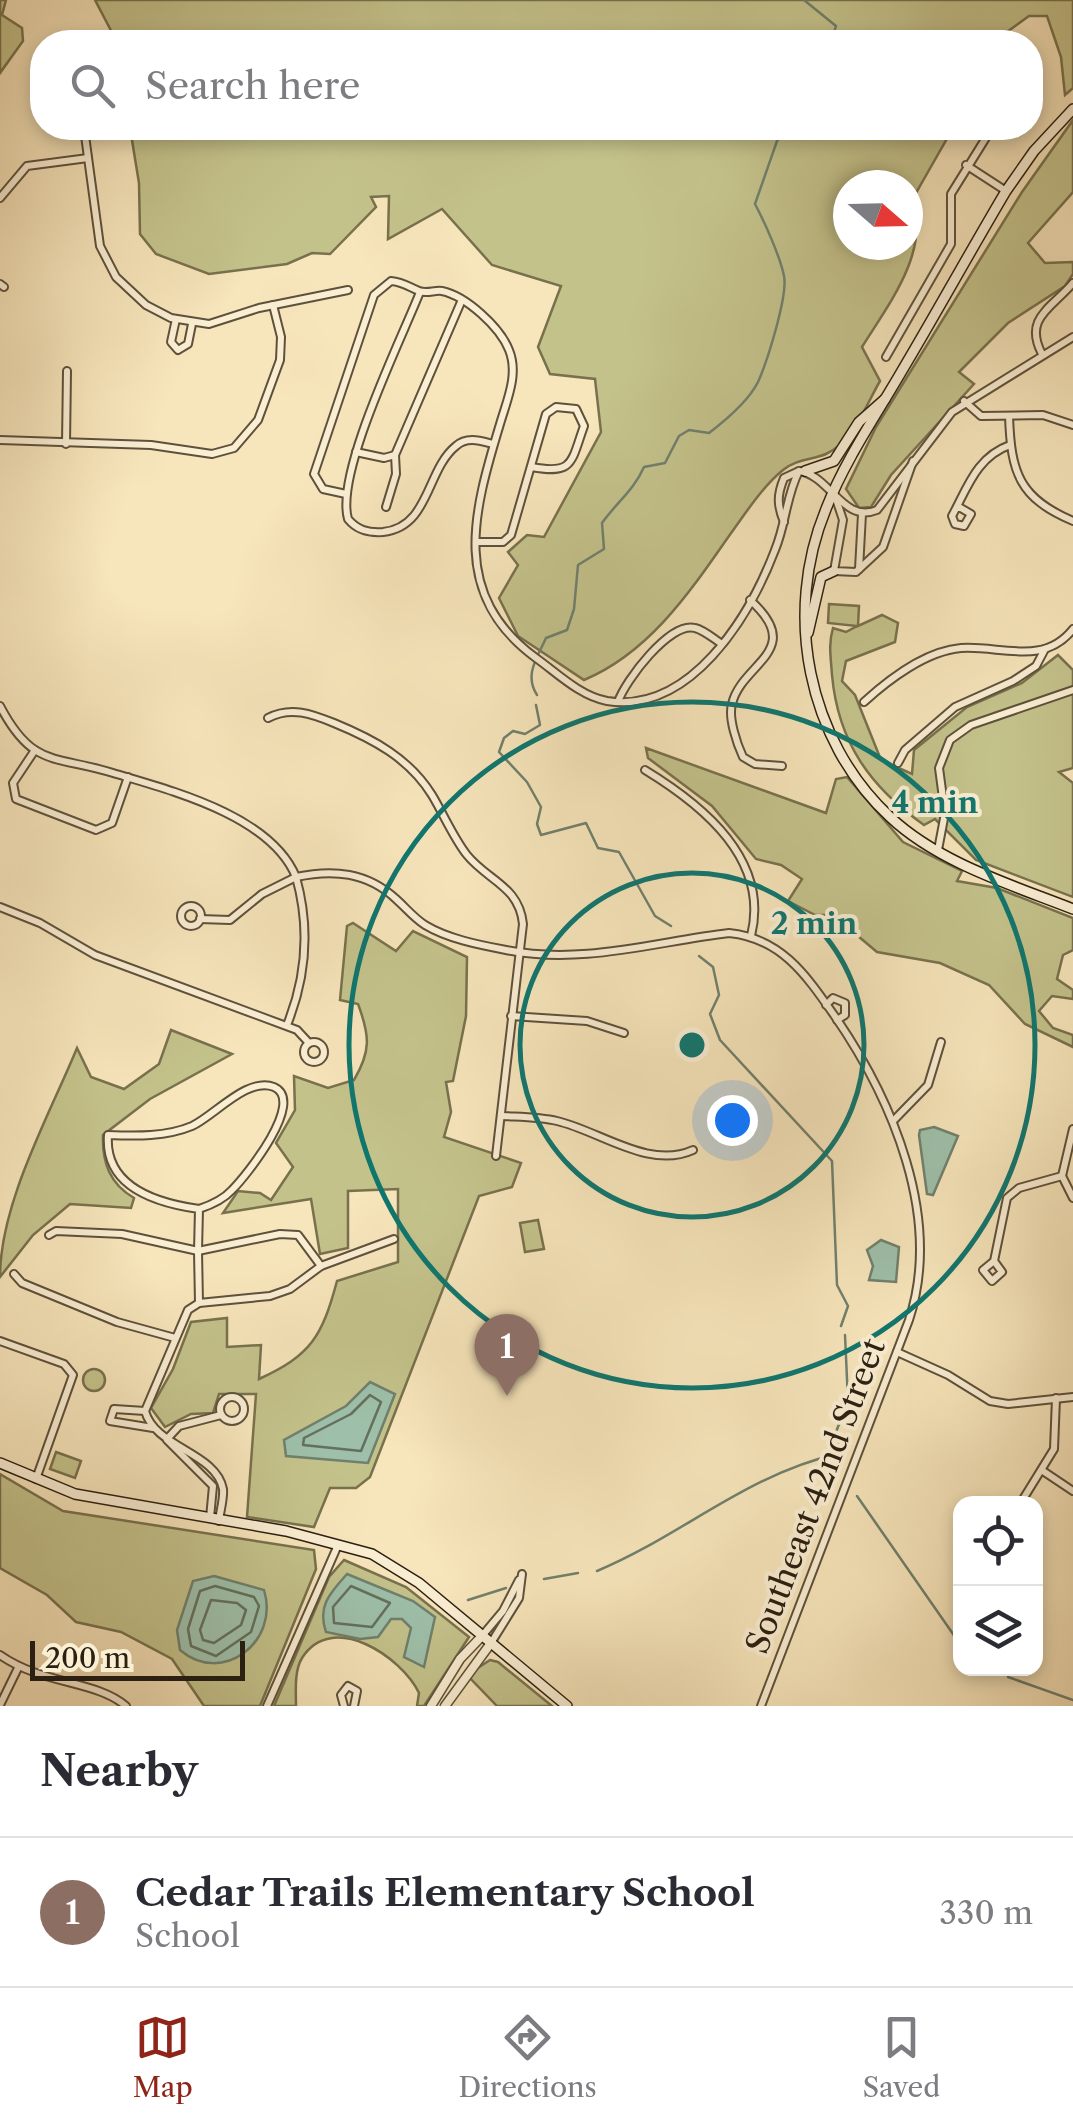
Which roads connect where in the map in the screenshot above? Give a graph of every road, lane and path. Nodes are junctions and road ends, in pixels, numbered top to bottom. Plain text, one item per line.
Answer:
1 (1073, 108) edge
2 (86, 140) edge
3 (984, 140) edge
4 (88, 158) junction
5 (966, 165) junction
6 (1006, 191) junction
7 (0, 198) edge
8 (1072, 286) edge
9 (348, 290) dead end
10 (420, 292) junction
11 (461, 302) junction
12 (273, 304) junction
13 (176, 319) junction
14 (192, 324) junction
15 (1073, 337) edge
16 (1042, 354) junction
17 (886, 357) dead end
18 (66, 372) dead end
19 (887, 398) junction
20 (964, 401) junction
21 (1010, 416) junction
22 (1073, 425) edge
23 (0, 440) edge
24 (66, 444) junction
25 (494, 444) junction
26 (1010, 445) junction
27 (356, 452) junction
28 (395, 455) junction
29 (915, 455) junction
30 (532, 467) junction
31 (802, 470) junction
32 (833, 492) junction
33 (346, 494) junction
34 (959, 507) dead end
35 (386, 508) dead end
36 (852, 510) junction
37 (862, 514) junction
38 (842, 520) junction
39 (1073, 521) edge
40 (477, 542) junction
41 (859, 570) junction
42 (834, 571) junction
43 (750, 600) junction
44 (1073, 629) edge
45 (806, 635) junction
46 (722, 644) junction
47 (1046, 648) junction
48 (1073, 690) edge
49 (618, 702) junction
50 (864, 702) dead end
51 (0, 706) edge
52 (268, 718) dead end
53 (35, 750) junction
54 (898, 763) dead end
55 (782, 766) dead end
56 (645, 770) dead end
57 (128, 778) junction
58 (938, 850) junction
59 (296, 878) junction
60 (0, 907) edge
61 (1073, 909) edge
62 (200, 919) dead end
63 (751, 936) junction
64 (521, 953) junction
65 (826, 1004) junction
66 (511, 1016) junction
67 (837, 1020) junction
68 (286, 1026) junction
69 (624, 1033) dead end
70 (309, 1042) dead end
71 (941, 1042) dead end
72 (502, 1116) junction
73 (894, 1120) junction
74 (1073, 1130) edge
75 (693, 1150) dead end
76 (496, 1156) dead end
77 (1062, 1176) junction
78 (1073, 1198) edge
79 (199, 1209) junction
80 (49, 1236) dead end
81 (394, 1239) dead end
82 (198, 1251) junction
83 (994, 1261) dead end
84 (321, 1266) junction
85 (14, 1274) dead end
86 (199, 1303) junction
87 (175, 1338) junction
88 (0, 1341) edge
89 (897, 1352) junction
90 (1073, 1397) edge
91 (1056, 1398) junction
92 (145, 1411) junction
93 (222, 1415) dead end
94 (154, 1428) junction
95 (167, 1439) junction
96 (0, 1463) edge
97 (1043, 1471) junction
98 (36, 1480) junction
99 (1073, 1491) edge
100 (1026, 1496) edge
101 (215, 1521) junction
102 (339, 1544) junction
103 (487, 1640) junction
104 (0, 1655) edge
105 (18, 1668) junction
106 (0, 1705) edge
107 (354, 1705) edge
108 (126, 1706) edge
109 (267, 1706) edge
110 (344, 1706) edge
111 (431, 1706) edge
112 (445, 1706) edge
113 (567, 1706) edge
114 (761, 1706) edge

1 - 6 main road
2 - 4 street
3 - 5 street
4 - 7 street
4 - 13 street
5 - 6 street
5 - 17 street
6 - 19 main road
8 - 16 street
9 - 12 street
10 - 11 street
10 - 27 street
10 - 33 street
11 - 25 street
11 - 28 street
12 - 14 street
12 - 24 street
13 - 14 street
13 - 14 street
15 - 16 street
16 - 20 street
18 - 24 street
19 - 31 main road
19 - 32 main road
20 - 21 street
20 - 29 street
21 - 22 street
21 - 26 street
23 - 24 street
25 - 33 street
25 - 40 street
26 - 34 street
26 - 39 street
27 - 28 street
27 - 33 street
28 - 35 street
29 - 37 street
29 - 41 street
30 - 30 street
30 - 40 street
31 - 32 street
31 - 43 street
32 - 36 street
32 - 38 street
32 - 45 main road
36 - 37 street
36 - 38 street
37 - 41 street
38 - 42 street
40 - 49 street
41 - 42 street
42 - 45 main road
43 - 46 street
43 - 55 street
44 - 47 street
45 - 58 main road
46 - 49 street
46 - 49 street
47 - 50 street
47 - 54 street
48 - 58 street
51 - 53 street
52 - 64 street
53 - 57 street
53 - 57 street
56 - 63 street
57 - 59 street
58 - 61 main road
59 - 62 street
59 - 64 street
59 - 68 street
60 - 68 street
63 - 64 street
63 - 65 street
64 - 66 street
65 - 67 street
65 - 67 street
66 - 69 street
66 - 72 street
67 - 73 street, Southeast 42nd Street
68 - 70 street
71 - 73 street
72 - 75 street
72 - 76 street
73 - 89 street, Southeast 42nd Street
74 - 77 street
77 - 78 street
77 - 83 street
79 - 79 street
79 - 82 street
80 - 82 street
81 - 84 street
82 - 84 street
82 - 86 street
84 - 86 street
85 - 87 street
86 - 87 street
87 - 92 street
88 - 98 street
89 - 91 street
89 - 114 street, Southeast 42nd Street
90 - 91 street
91 - 97 street
92 - 94 street
92 - 94 street
93 - 95 street
94 - 95 street
95 - 101 street
96 - 98 main road
97 - 99 street
97 - 100 street
98 - 101 main road
101 - 102 main road
102 - 103 main road
102 - 109 street
103 - 103 street
103 - 111 street
103 - 112 street
103 - 113 main road
104 - 105 street
105 - 106 street
105 - 108 street
107 - 110 street
107 - 110 street

